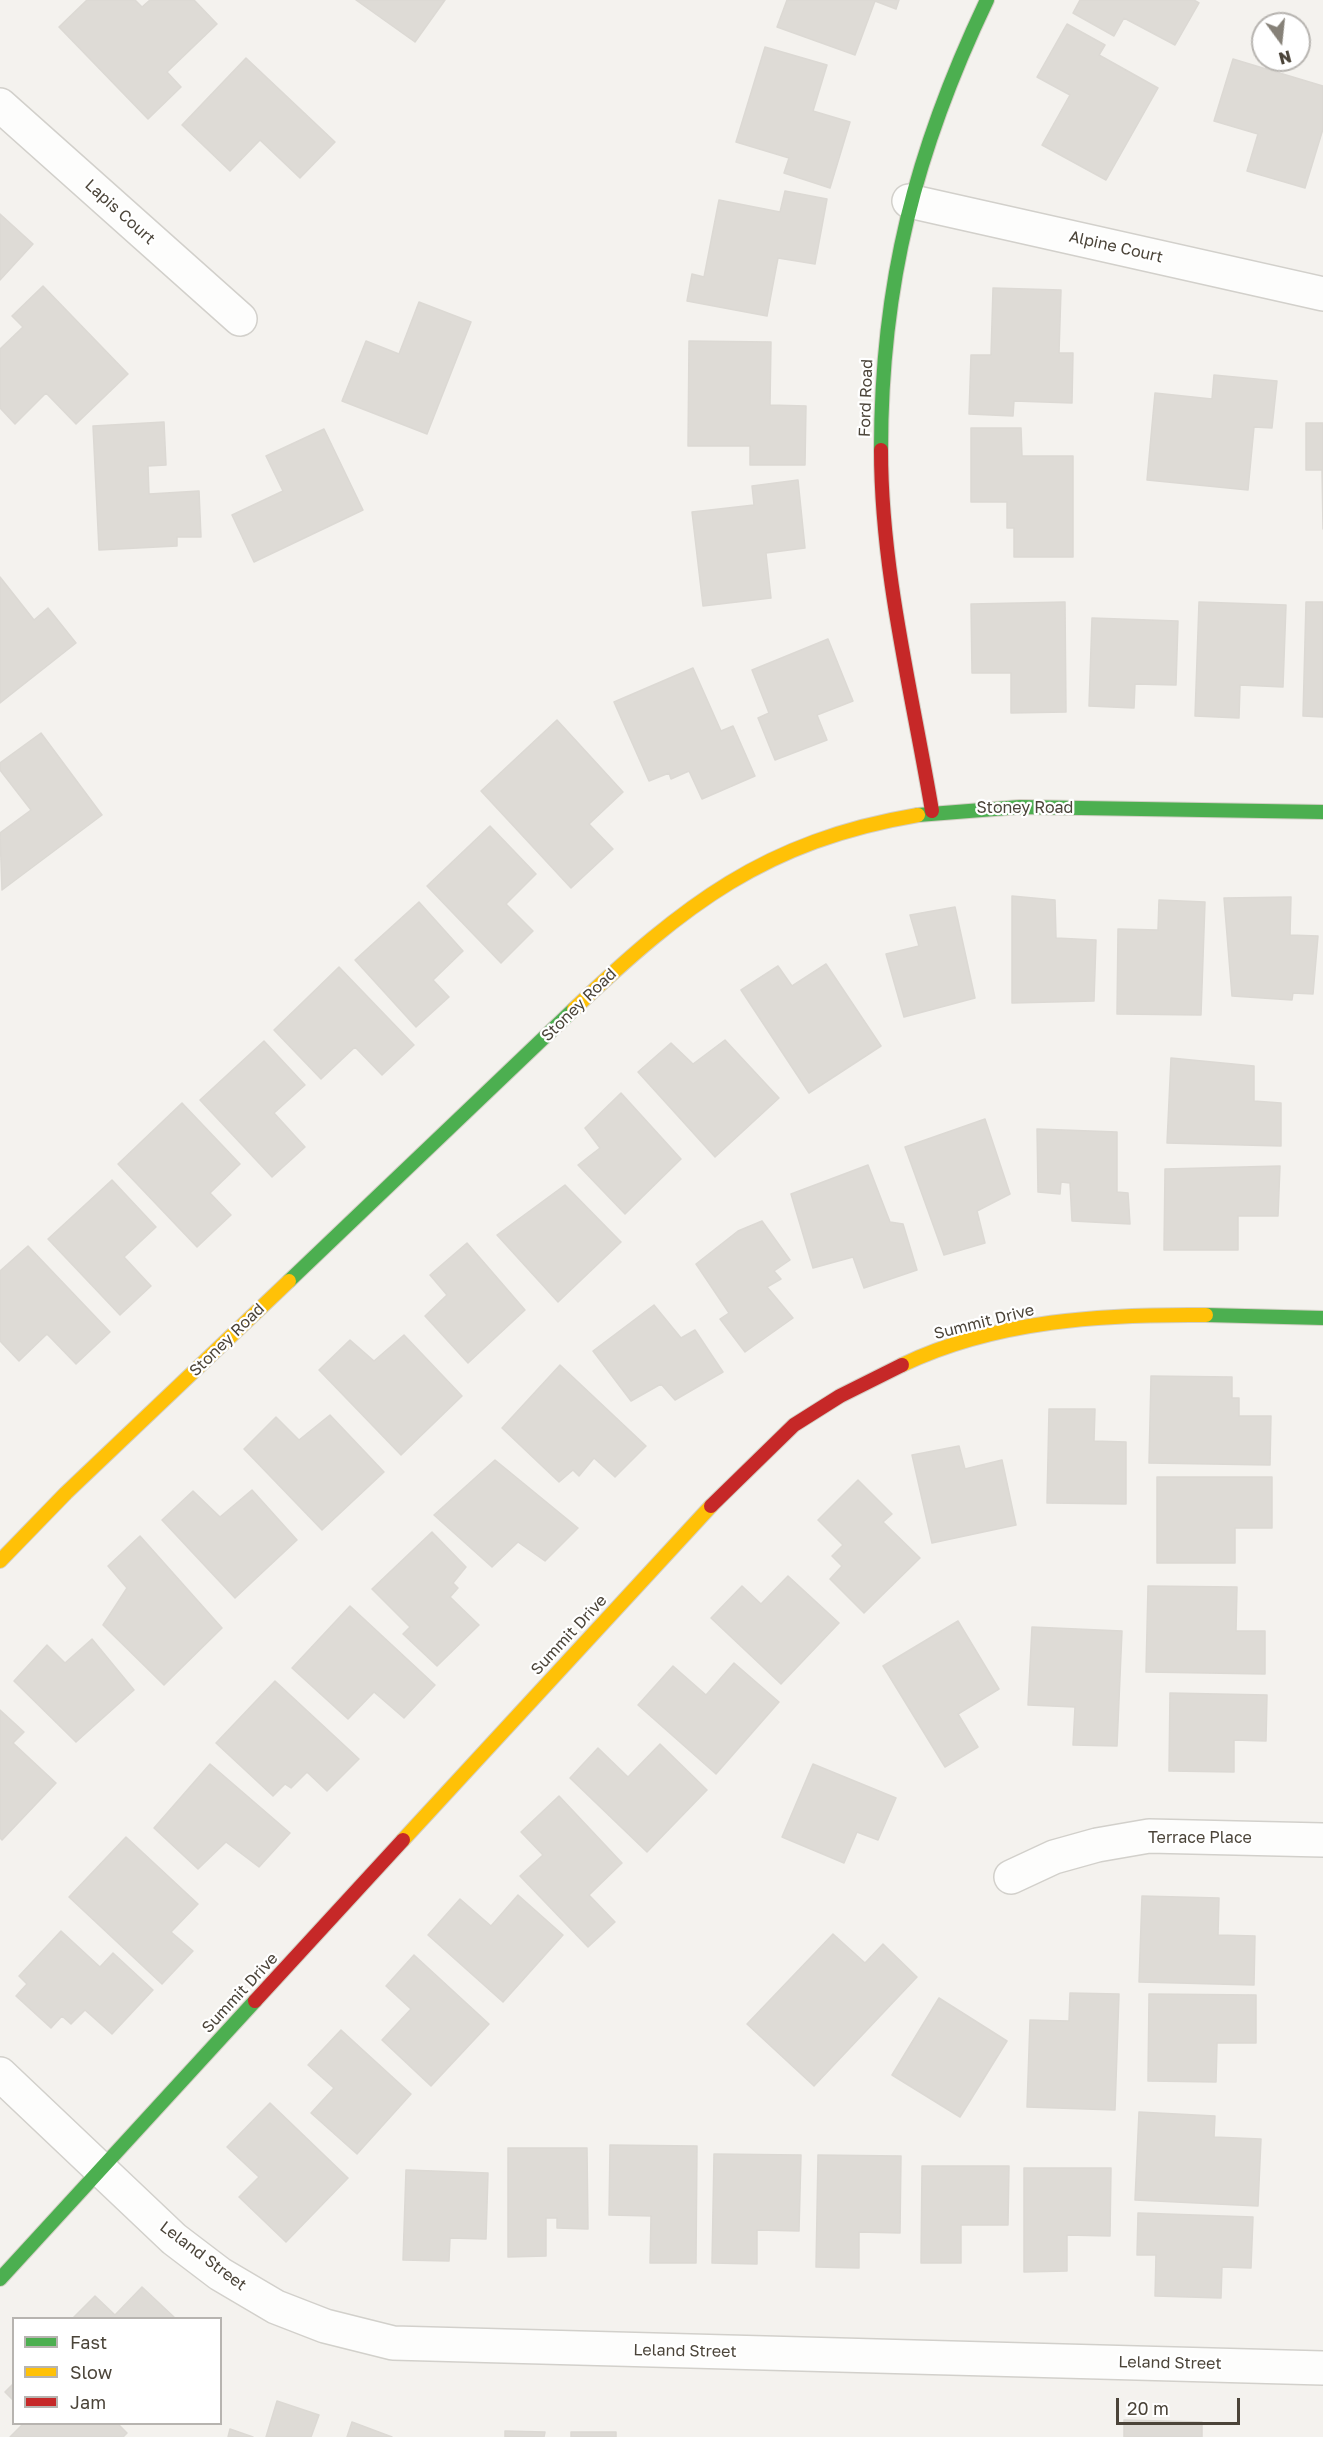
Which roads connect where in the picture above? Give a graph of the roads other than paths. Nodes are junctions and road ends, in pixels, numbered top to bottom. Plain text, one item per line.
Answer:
1 (987, 0) edge
2 (0, 105) edge
3 (909, 201) junction
4 (1323, 294) edge
5 (240, 319) dead end
6 (932, 811) junction
7 (1323, 812) edge
8 (1323, 1318) edge
9 (0, 1561) edge
10 (1323, 1839) edge
11 (1011, 1877) dead end
12 (0, 2074) edge
13 (101, 2168) junction
14 (0, 2280) edge
15 (1323, 2368) edge

1 - 3 street, Ford Road
2 - 5 street, Lapis Court
3 - 4 street, Alpine Court
3 - 6 street, Ford Road
6 - 7 street, Stoney Road
6 - 9 street, Stoney Road
8 - 13 street, Summit Drive
10 - 11 street, Terrace Place
12 - 13 street
13 - 14 street, Summit Drive
13 - 15 street, Leland Street

